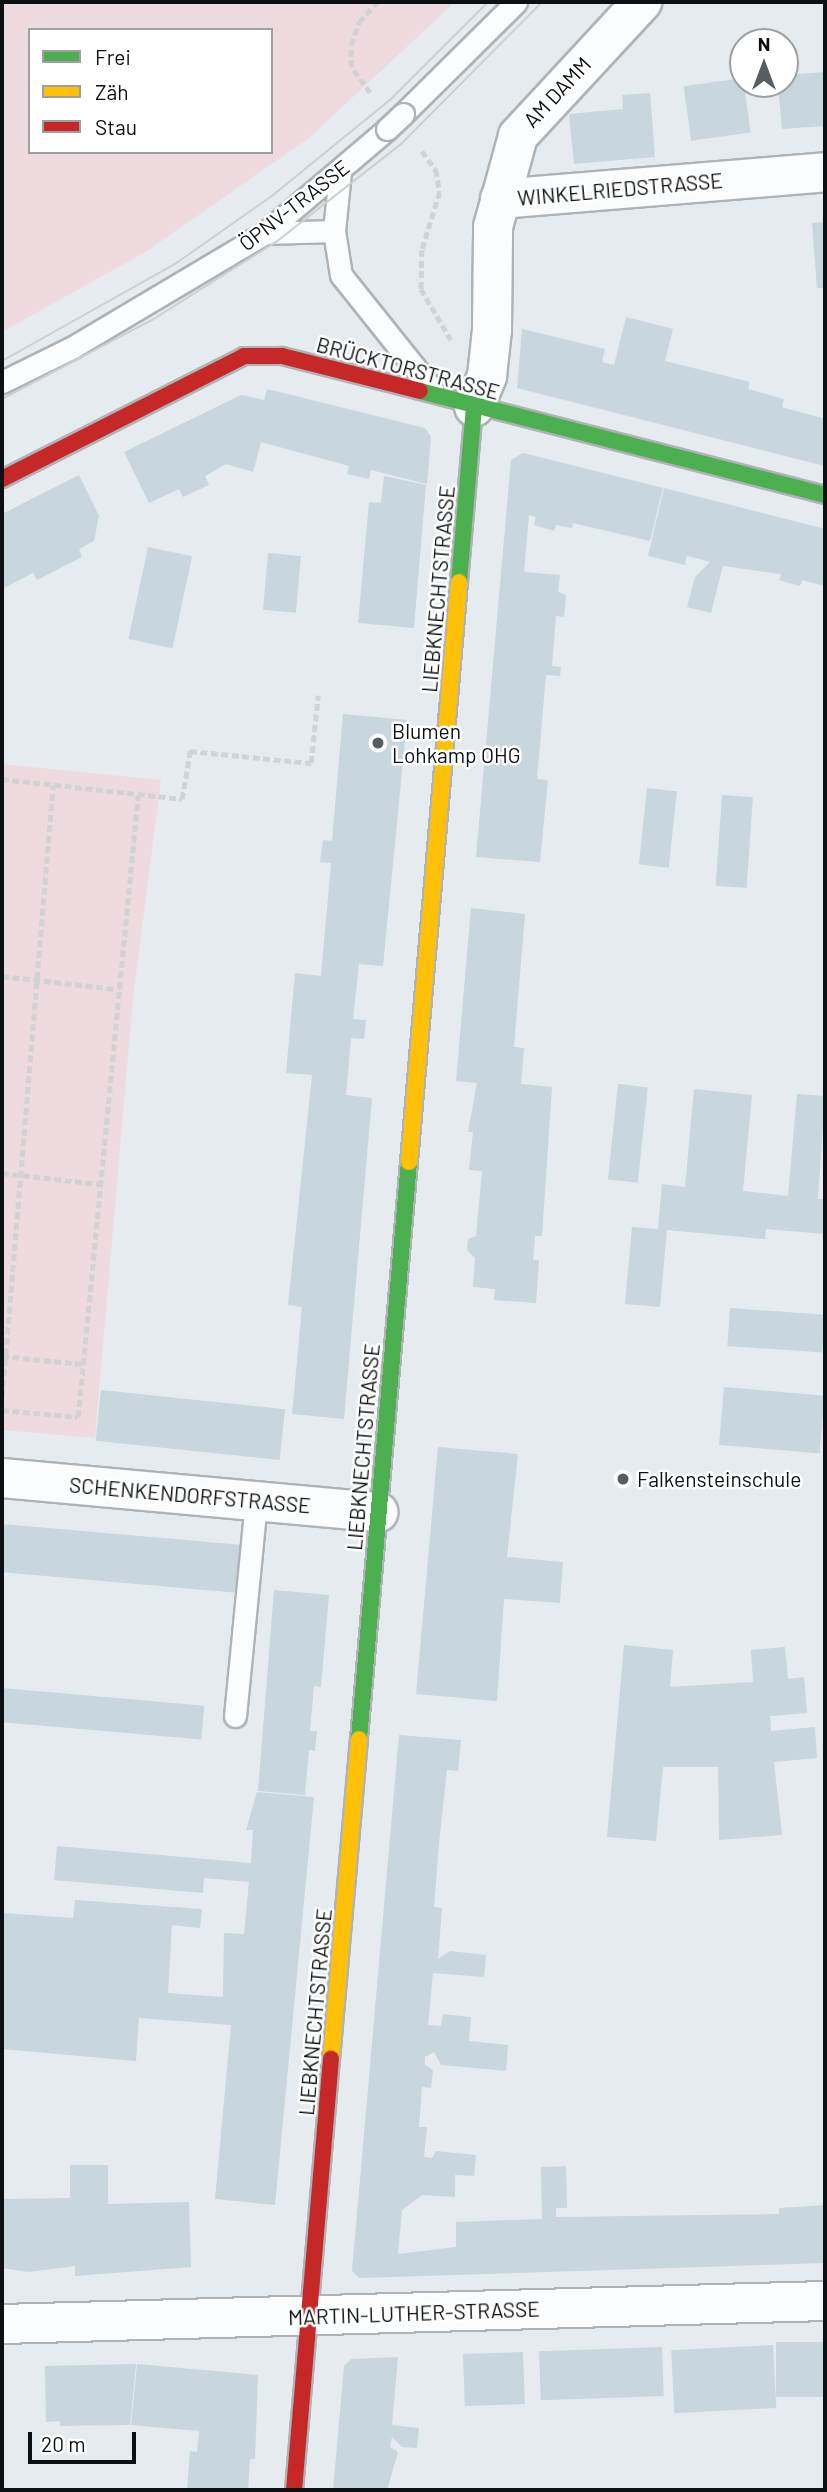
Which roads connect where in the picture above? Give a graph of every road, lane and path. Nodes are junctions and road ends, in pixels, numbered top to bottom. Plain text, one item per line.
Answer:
1 (377, 2) edge
2 (516, 2) edge
3 (642, 2) edge
4 (370, 93) dead end
5 (422, 151) dead end
6 (340, 172) junction
7 (825, 172) edge
8 (500, 199) junction
9 (334, 231) junction
10 (265, 233) junction
11 (453, 344) dead end
12 (2, 382) edge
13 (458, 404) junction
14 (2, 479) edge
15 (825, 495) edge
16 (318, 695) dead end
17 (2, 779) edge
18 (53, 785) junction
19 (138, 795) junction
20 (2, 976) edge
21 (34, 980) junction
22 (116, 989) junction
23 (2, 1172) edge
24 (19, 1174) junction
25 (98, 1184) junction
26 (4, 1356) edge
27 (82, 1364) junction
28 (2, 1397) edge
29 (2, 1410) edge
30 (2, 1478) edge
31 (257, 1500) junction
32 (378, 1511) junction
33 (236, 1716) dead end
34 (825, 2301) edge
35 (310, 2317) junction
36 (2, 2324) edge
37 (294, 2490) edge

1 - 4 path
2 - 6 lane, ÖPNV-TRASSE, bridge
3 - 8 street, AM DAMM
5 - 11 path
6 - 9 lane
6 - 10 lane, ÖPNV-TRASSE
7 - 8 street, WINKELRIEDSTRASSE
8 - 13 street, WINKELRIEDSTRASSE
9 - 10 lane
9 - 13 lane
10 - 12 lane, ÖPNV-TRASSE
13 - 14 street, BRÜCKTORSTRASSE
13 - 15 street, BRÜCKTORSTRASSE
13 - 32 street, LIEBKNECHTSTRASSE
16 - 19 path
17 - 18 path
18 - 19 path
18 - 21 path
19 - 22 path
20 - 21 path
21 - 22 path
21 - 24 path
22 - 25 path
23 - 24 path
24 - 25 path
24 - 26 path
25 - 27 path
26 - 27 path
26 - 28 path
27 - 29 path
30 - 31 street, SCHENKENDORFSTRASSE
31 - 32 street, SCHENKENDORFSTRASSE
31 - 33 lane
32 - 35 street, LIEBKNECHTSTRASSE
34 - 35 street, MARTIN-LUTHER-STRASSE
35 - 36 street, MARTIN-LUTHER-STRASSE
35 - 37 street, LIEBKNECHTSTRASSE

